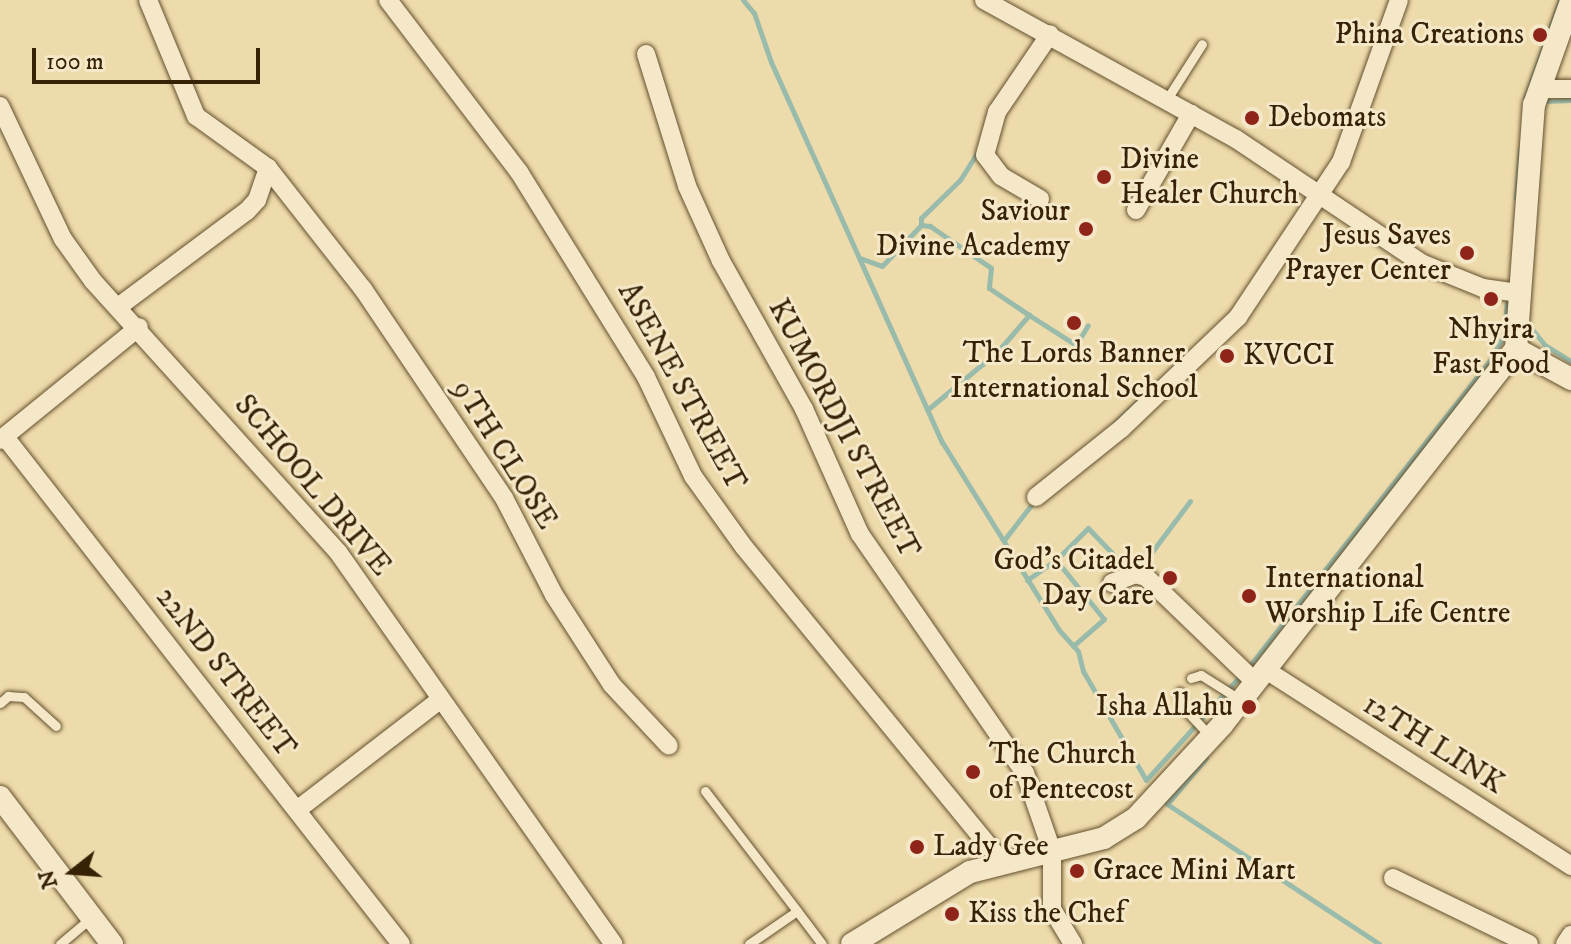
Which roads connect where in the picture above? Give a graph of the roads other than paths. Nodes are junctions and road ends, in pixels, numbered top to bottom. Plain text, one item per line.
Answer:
1 (148, 0) edge
2 (388, 0) edge
3 (984, 0) edge
4 (1399, 0) edge
5 (1571, 1) edge
6 (1050, 34) junction
7 (1202, 44) dead end
8 (646, 54) dead end
9 (1539, 89) junction
10 (1571, 89) edge
11 (1167, 99) junction
12 (0, 106) edge
13 (1191, 114) junction
14 (268, 168) junction
15 (1318, 194) junction
16 (1040, 199) dead end
17 (1136, 210) dead end
18 (1518, 293) junction
19 (118, 307) junction
20 (139, 327) junction
21 (1516, 349) junction
22 (1571, 379) edge
23 (2, 439) edge
24 (1036, 497) dead end
25 (1112, 583) dead end
26 (1191, 678) dead end
27 (1254, 684) junction
28 (1180, 692) dead end
29 (440, 700) junction
30 (0, 703) edge
31 (56, 726) dead end
32 (1211, 737) junction
33 (669, 746) dead end
34 (705, 791) dead end
35 (0, 797) edge
36 (297, 810) junction
37 (1052, 851) junction
38 (1003, 863) junction
39 (1571, 866) edge
40 (1393, 878) dead end
41 (797, 911) junction
42 (92, 917) junction
43 (1571, 935) edge
44 (60, 944) edge
45 (112, 944) edge
46 (401, 944) edge
47 (613, 944) edge
48 (749, 944) edge
49 (822, 944) edge
50 (852, 944) edge
51 (1073, 944) edge
52 (1529, 944) edge
53 (1565, 944) edge

1 - 14 street, 9TH CLOSE
2 - 38 street, ASENE STREET
3 - 6 street
4 - 15 street
5 - 9 street
6 - 11 street
6 - 16 street
7 - 11 lane
8 - 37 street, KUMORDJI STREET
9 - 10 street
9 - 18 street
11 - 13 street
12 - 19 street, SCHOOL DRIVE
13 - 15 street
13 - 17 street
14 - 19 street
14 - 33 street, 9TH CLOSE
15 - 18 street
15 - 24 street
18 - 21 street
19 - 20 street, SCHOOL DRIVE
20 - 23 street
20 - 29 street, SCHOOL DRIVE
21 - 22 street
21 - 27 street
23 - 36 street, 22ND STREET
25 - 27 street, 12TH LINK
26 - 27 lane
27 - 32 street
27 - 39 street, 12TH LINK
28 - 32 lane
29 - 36 street
29 - 47 street, SCHOOL DRIVE
30 - 31 lane
32 - 37 street
34 - 41 lane
35 - 42 street
36 - 46 street, 22ND STREET
37 - 38 street
37 - 51 street, KUMORDJI STREET
38 - 50 street
40 - 52 street
41 - 48 lane
41 - 49 lane
42 - 44 lane
42 - 45 street
43 - 53 street

